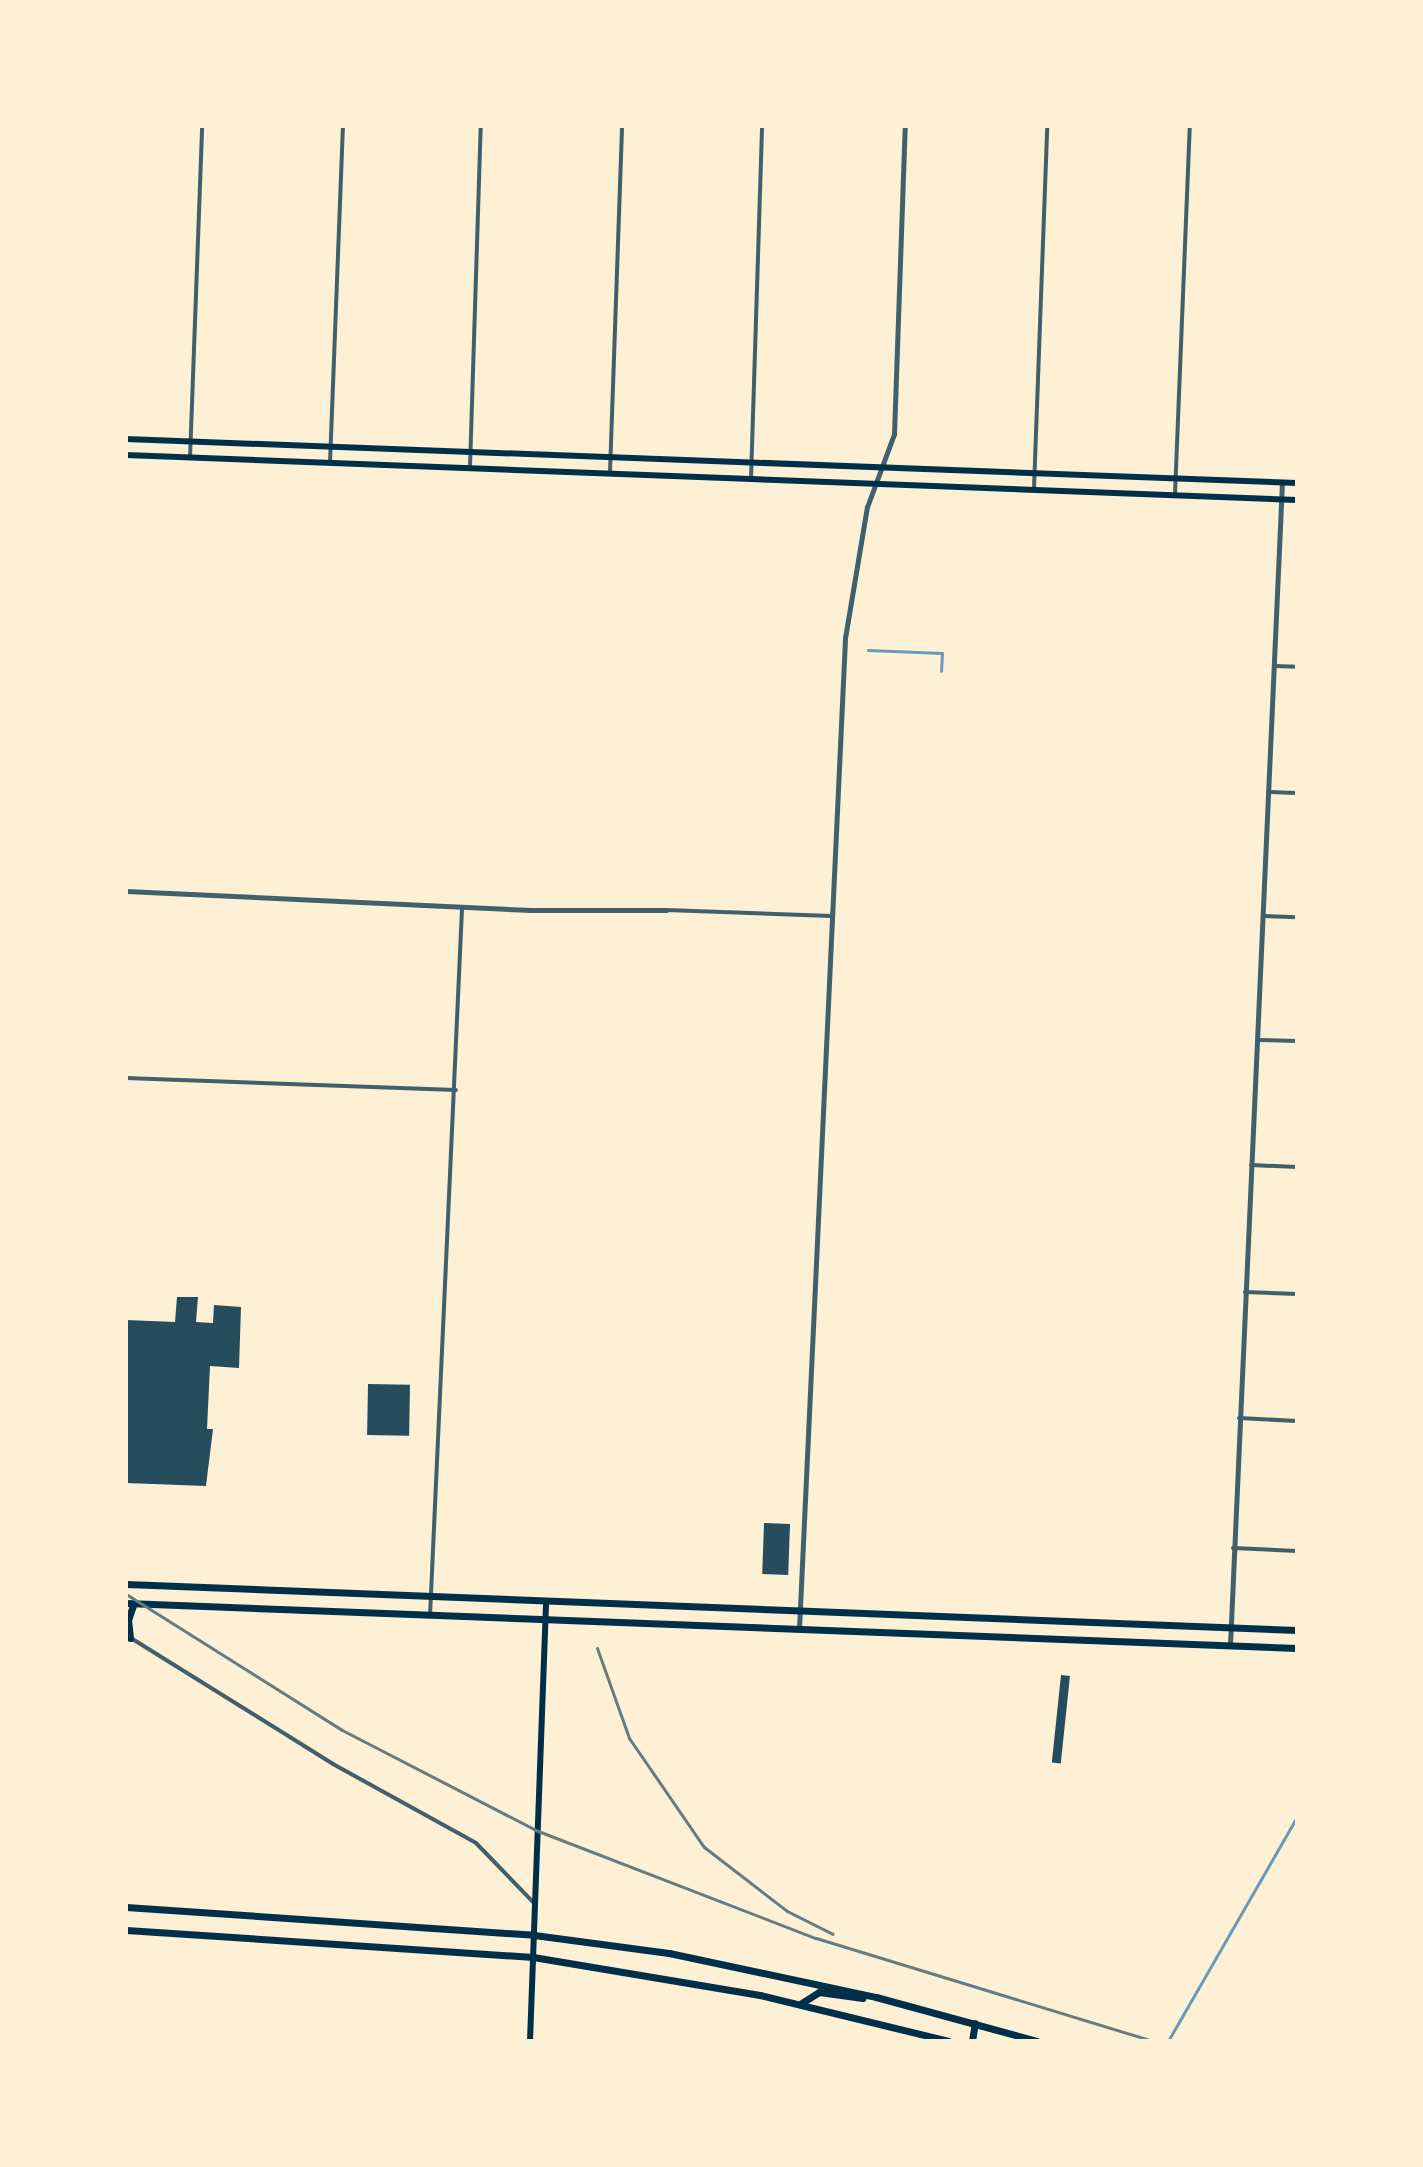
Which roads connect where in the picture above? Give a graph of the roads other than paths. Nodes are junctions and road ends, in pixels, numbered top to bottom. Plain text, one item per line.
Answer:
1 (202, 126) edge
2 (343, 126) edge
3 (481, 126) edge
4 (622, 126) edge
5 (762, 126) edge
6 (905, 126) edge
7 (1047, 126) edge
8 (1190, 126) edge
9 (126, 439) edge
10 (191, 441) junction
11 (330, 446) junction
12 (471, 452) junction
13 (126, 455) edge
14 (190, 458) junction
15 (610, 458) junction
16 (330, 463) junction
17 (751, 463) junction
18 (884, 467) junction
19 (470, 470) junction
20 (1035, 474) junction
21 (610, 475) junction
22 (751, 479) junction
23 (1176, 479) junction
24 (875, 481) junction
25 (1282, 482) junction
26 (1297, 483) edge
27 (1034, 488) junction
28 (1175, 494) junction
29 (1281, 499) junction
30 (1297, 500) edge
31 (1274, 666) junction
32 (1297, 667) edge
33 (1268, 792) junction
34 (1297, 793) edge
35 (126, 891) edge
36 (462, 908) junction
37 (666, 910) joint
38 (833, 916) junction
39 (1263, 916) junction
40 (1297, 917) edge
41 (1257, 1040) junction
42 (1297, 1041) edge
43 (126, 1078) edge
44 (456, 1090) junction
45 (1251, 1165) junction
46 (1297, 1167) edge
47 (1245, 1292) junction
48 (1297, 1294) edge
49 (1239, 1418) junction
50 (1297, 1421) edge
51 (1233, 1548) junction
52 (1297, 1551) edge
53 (126, 1584) edge
54 (241, 1588) junction
55 (430, 1596) junction
56 (546, 1601) junction
57 (130, 1603) edge
58 (241, 1607) junction
59 (767, 1610) junction
60 (800, 1611) junction
61 (933, 1614) junction
62 (430, 1617) junction
63 (545, 1622) junction
64 (766, 1628) junction
65 (1230, 1628) junction
66 (799, 1630) junction
67 (1297, 1630) edge
68 (932, 1634) junction
69 (128, 1637) edge
70 (1230, 1645) junction
71 (1297, 1648) edge
72 (535, 1904) junction
73 (126, 1907) edge
74 (126, 1930) edge
75 (534, 1935) junction
76 (533, 1957) junction
77 (881, 1999) junction
78 (800, 2004) junction
79 (975, 2023) junction
80 (530, 2041) edge
81 (948, 2041) edge
82 (972, 2041) edge
83 (1037, 2041) edge

1 - 10 street
2 - 11 street
3 - 12 street
4 - 15 street
5 - 17 street
6 - 18 street
7 - 20 street
8 - 23 street
9 - 10 main road
10 - 11 main road
10 - 14 street
11 - 12 main road
11 - 16 street
12 - 15 main road
12 - 19 street
13 - 14 main road
14 - 16 main road
15 - 17 main road
15 - 21 street
16 - 19 main road
17 - 18 main road
17 - 22 street
18 - 20 main road
18 - 24 street
19 - 21 main road
20 - 23 main road
20 - 27 street
21 - 22 main road
22 - 24 main road
23 - 25 main road
23 - 28 street
24 - 27 main road
24 - 38 street
25 - 26 main road
25 - 29 street
27 - 28 main road
28 - 29 main road
29 - 30 main road
29 - 31 street
31 - 32 street
31 - 33 street
33 - 34 street
33 - 39 street
35 - 36 street
36 - 37 street
36 - 44 street
37 - 38 street
38 - 60 street
39 - 40 street
39 - 41 street
41 - 42 street
41 - 45 street
43 - 44 street
44 - 55 street
45 - 46 street
45 - 47 street
47 - 48 street
47 - 49 street
49 - 50 street
49 - 51 street
51 - 52 street
51 - 65 street
53 - 54 main road
54 - 55 main road
54 - 58 main road
55 - 56 main road
55 - 62 street
56 - 59 main road
56 - 63 main road
57 - 58 main road
57 - 69 main road
58 - 62 main road
59 - 60 main road
59 - 64 main road
60 - 61 main road
60 - 66 street
61 - 65 main road
61 - 68 main road
62 - 63 main road
63 - 64 main road
63 - 72 main road
64 - 66 main road
65 - 67 main road
65 - 70 street
66 - 68 main road
68 - 70 main road
69 - 72 street
70 - 71 main road
72 - 75 main road
73 - 75 main road
74 - 76 main road
75 - 76 main road
75 - 77 main road
76 - 78 main road
76 - 80 main road
77 - 78 main road
77 - 79 main road
78 - 81 main road
79 - 82 main road
79 - 83 main road

